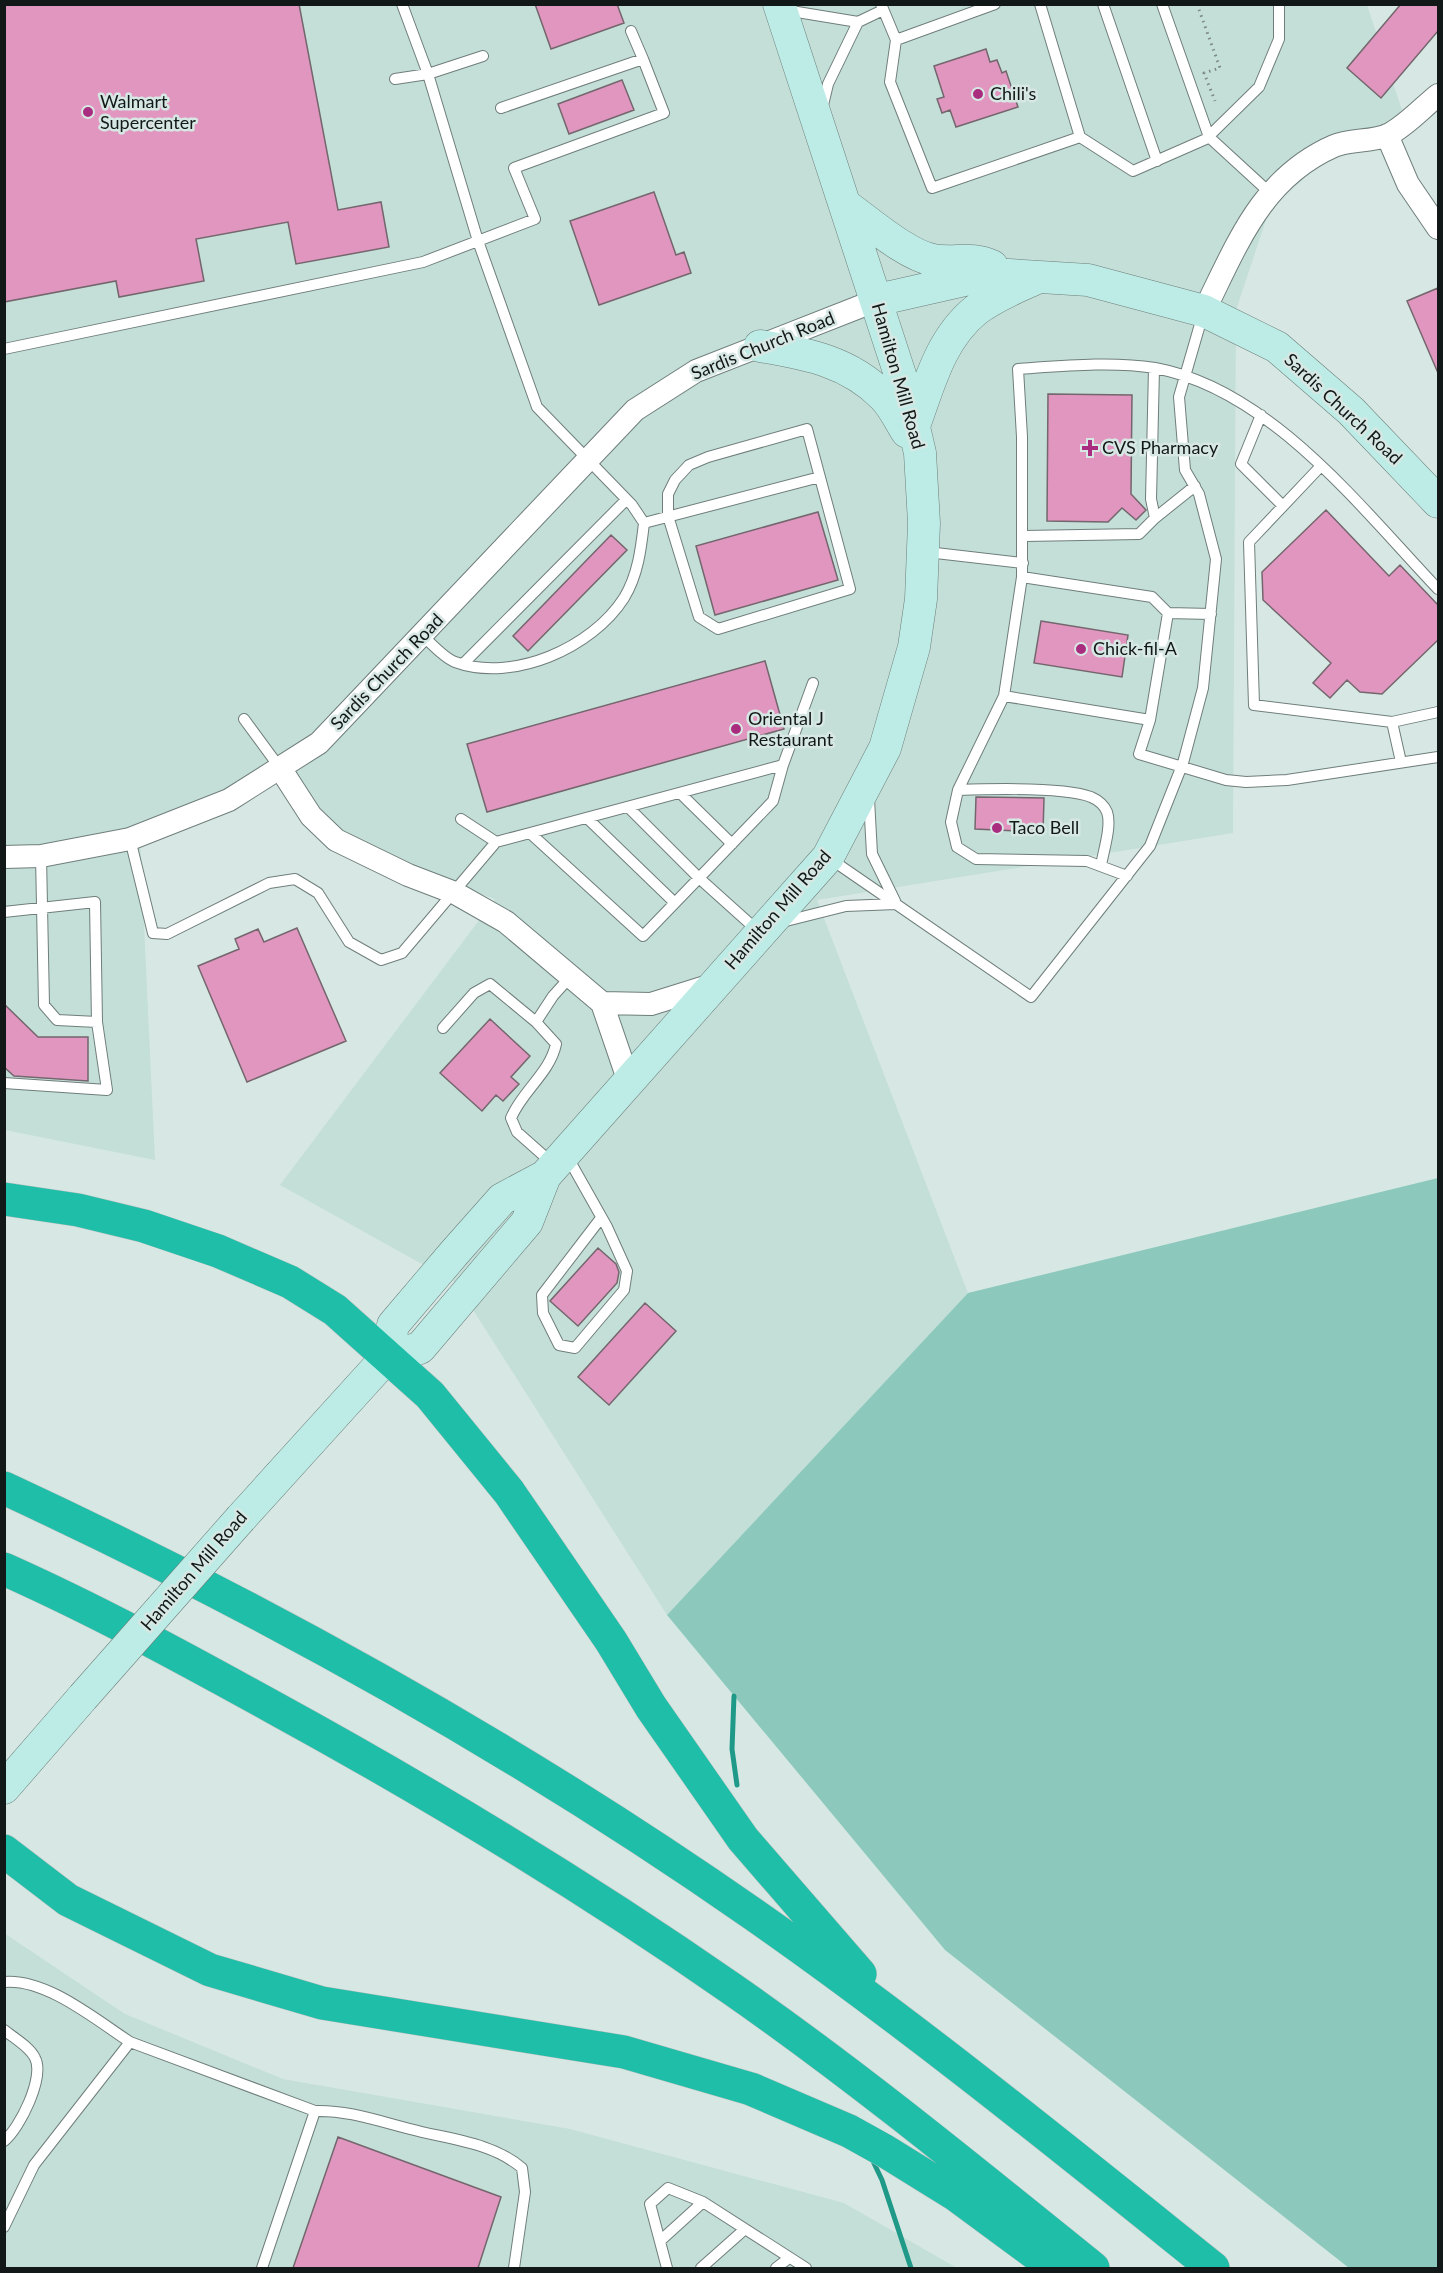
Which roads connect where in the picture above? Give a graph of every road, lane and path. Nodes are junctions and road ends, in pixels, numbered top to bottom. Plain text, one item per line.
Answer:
1 (402, 4) edge
2 (996, 4) edge
3 (1040, 4) edge
4 (1103, 4) edge
5 (1162, 4) edge
6 (1197, 4) edge
7 (1279, 4) edge
8 (780, 7) edge
9 (882, 7) edge
10 (858, 22) junction
11 (631, 31) dead end
12 (896, 40) junction
13 (483, 56) dead end
14 (643, 59) junction
15 (428, 74) junction
16 (395, 79) dead end
17 (1438, 95) edge
18 (1215, 101) dead end
19 (501, 108) dead end
20 (819, 124) junction
21 (1387, 135) junction
22 (1080, 137) junction
23 (1209, 137) junction
24 (1157, 161) junction
25 (1269, 192) junction
26 (845, 205) junction
27 (1438, 228) edge
28 (478, 241) junction
29 (1023, 276) junction
30 (877, 300) junction
31 (1204, 311) junction
32 (760, 346) junction
33 (4, 350) edge
34 (1154, 368) junction
35 (1185, 376) junction
36 (1261, 415) junction
37 (917, 440) junction
38 (587, 459) junction
39 (1320, 467) junction
40 (820, 477) junction
41 (1195, 486) junction
42 (626, 500) junction
43 (1438, 502) edge
44 (1283, 506) junction
45 (668, 516) junction
46 (1155, 518) junction
47 (644, 523) junction
48 (1024, 536) junction
49 (923, 552) junction
50 (1023, 562) junction
51 (1022, 577) junction
52 (1438, 589) edge
53 (1168, 613) junction
54 (1211, 614) junction
55 (423, 636) junction
56 (463, 664) junction
57 (813, 683) dead end
58 (1004, 696) junction
59 (1438, 712) edge
60 (244, 719) dead end
61 (1150, 720) junction
62 (1392, 722) junction
63 (1438, 757) edge
64 (1401, 762) junction
65 (783, 765) junction
66 (1181, 767) junction
67 (280, 768) junction
68 (869, 780) junction
69 (958, 790) junction
70 (680, 793) junction
71 (628, 807) junction
72 (587, 818) junction
73 (461, 819) dead end
74 (530, 833) junction
75 (130, 839) junction
76 (495, 842) junction
77 (732, 844) junction
78 (41, 856) junction
79 (4, 857) edge
80 (828, 857) junction
81 (1101, 866) junction
82 (1126, 876) junction
83 (699, 878) junction
84 (455, 893) junction
85 (675, 903) junction
86 (897, 904) junction
87 (42, 909) junction
88 (4, 912) edge
89 (764, 929) junction
90 (571, 976) junction
91 (715, 984) junction
92 (602, 1004) junction
93 (98, 1022) junction
94 (536, 1022) junction
95 (443, 1028) dead end
96 (629, 1082) junction
97 (4, 1083) edge
98 (555, 1165) junction
99 (4, 1199) edge
100 (601, 1218) junction
101 (387, 1357) junction
102 (4, 1488) edge
103 (4, 1569) edge
104 (4, 1788) edge
105 (4, 1851) edge
106 (4, 1877) edge
107 (45, 1882) junction
108 (4, 1982) edge
109 (898, 2019) junction
110 (4, 2030) edge
111 (130, 2042) junction
112 (315, 2111) junction
113 (4, 2141) edge
114 (703, 2202) junction
115 (4, 2227) edge
116 (745, 2229) junction
117 (660, 2241) junction
118 (789, 2258) junction
119 (262, 2268) edge
120 (514, 2268) edge
121 (667, 2268) edge
122 (701, 2268) edge
123 (776, 2268) edge
124 (806, 2268) edge
125 (1055, 2268) edge
126 (1093, 2268) edge
127 (1212, 2268) edge

1 - 15 lane
2 - 12 lane
3 - 22 lane
4 - 24 lane
5 - 23 lane
6 - 18 path
7 - 23 lane
8 - 10 lane
8 - 20 main road, Hamilton Mill Road
9 - 10 lane
9 - 12 lane
10 - 20 lane
11 - 14 lane
12 - 22 lane
13 - 15 lane
14 - 19 lane
14 - 28 lane
15 - 16 lane
15 - 28 lane
17 - 21 street
20 - 26 main road, Hamilton Mill Road
21 - 25 street
21 - 27 street
22 - 24 lane
23 - 24 lane
23 - 25 lane
25 - 31 street
26 - 29 main road
26 - 30 main road, Hamilton Mill Road
28 - 33 lane
28 - 38 lane
29 - 30 main road, Sardis Church Road
29 - 31 main road, Sardis Church Road
29 - 37 main road
30 - 32 street, Sardis Church Road
30 - 37 main road, Hamilton Mill Road
31 - 35 lane
31 - 43 main road, Sardis Church Road
32 - 37 main road
32 - 38 street, Sardis Church Road
34 - 35 lane
34 - 46 lane
34 - 48 lane
35 - 36 lane
35 - 41 lane
36 - 39 lane
36 - 44 lane
37 - 49 main road, Hamilton Mill Road
38 - 42 lane
38 - 55 street, Sardis Church Road
39 - 44 lane
39 - 52 lane
40 - 45 lane
40 - 45 lane
40 - 45 lane
41 - 46 lane
41 - 54 lane
42 - 47 lane
42 - 56 lane
44 - 62 lane
45 - 47 lane
46 - 48 lane
47 - 56 lane
48 - 50 lane
49 - 50 lane
49 - 68 main road, Hamilton Mill Road
50 - 51 lane
51 - 53 lane
51 - 58 lane
53 - 54 lane
53 - 61 lane
54 - 66 lane
55 - 56 lane
55 - 67 street, Sardis Church Road
57 - 65 lane
58 - 61 lane
58 - 69 lane
59 - 62 lane
60 - 67 lane
61 - 66 lane
62 - 64 lane
63 - 64 lane
64 - 66 lane
65 - 70 lane
65 - 77 lane
66 - 82 lane
67 - 75 street, Sardis Church Road
67 - 84 street
68 - 80 main road, Hamilton Mill Road
68 - 86 lane
69 - 81 lane
69 - 81 lane
70 - 71 lane
70 - 77 lane
71 - 72 lane
71 - 83 lane
72 - 74 lane
72 - 85 lane
73 - 76 lane
74 - 76 lane
74 - 85 lane
75 - 78 street, Sardis Church Road
75 - 84 lane
76 - 84 lane
77 - 83 lane
78 - 79 street, Sardis Church Road
78 - 87 lane
80 - 86 lane
80 - 89 main road, Hamilton Mill Road
81 - 82 lane
82 - 86 lane
83 - 85 lane
83 - 89 lane
84 - 90 street
86 - 89 lane
87 - 88 lane
87 - 93 lane
87 - 93 lane
89 - 91 main road, Hamilton Mill Road
90 - 92 street
90 - 94 lane
91 - 92 street
91 - 96 main road, Hamilton Mill Road
92 - 96 street
93 - 97 lane
94 - 95 lane
94 - 98 lane
96 - 98 main road, Hamilton Mill Road
98 - 100 lane
98 - 101 main road, Hamilton Mill Road
99 - 101 highway
100 - 100 lane
101 - 104 main road, Hamilton Mill Road, bridge
101 - 109 highway
102 - 109 highway
103 - 126 highway
105 - 107 highway
106 - 107 highway
107 - 125 highway
108 - 111 lane
109 - 127 highway
110 - 113 lane
111 - 112 lane
111 - 115 lane
112 - 119 lane
112 - 120 lane
114 - 116 lane
114 - 117 lane
114 - 117 lane
116 - 118 lane
116 - 122 lane
117 - 121 lane
118 - 123 lane
118 - 124 lane

